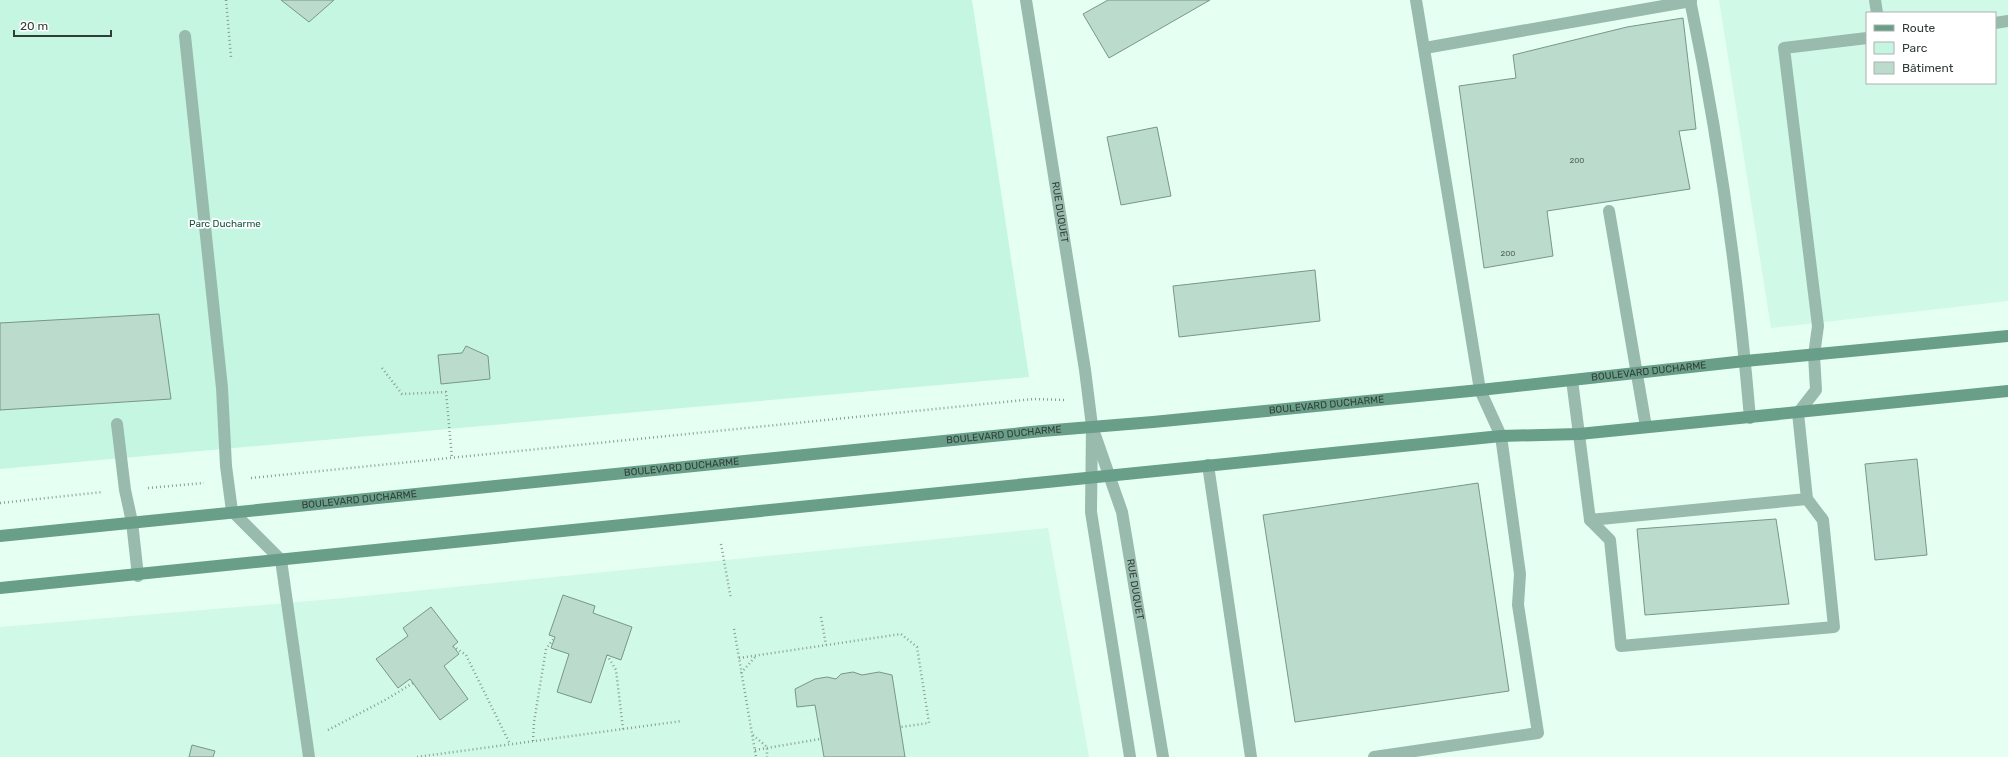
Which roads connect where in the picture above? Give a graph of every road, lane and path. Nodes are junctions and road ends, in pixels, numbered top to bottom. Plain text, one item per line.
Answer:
1 (226, 0) edge
2 (1026, 0) edge
3 (1416, 0) edge
4 (1690, 0) edge
5 (1875, 0) edge
6 (1877, 12) edge
7 (2008, 21) edge
8 (1996, 23) edge
9 (185, 36) dead end
10 (1866, 38) edge
11 (1425, 48) junction
12 (232, 57) dead end
13 (1609, 211) dead end
14 (2008, 336) edge
15 (1814, 355) junction
16 (1745, 361) junction
17 (382, 368) dead end
18 (1638, 373) junction
19 (1572, 380) junction
20 (1480, 390) junction
21 (2008, 391) edge
22 (1034, 399) dead end
23 (1798, 413) junction
24 (1750, 418) junction
25 (117, 424) dead end
26 (1092, 426) junction
27 (1646, 427) junction
28 (1579, 434) junction
29 (1501, 436) junction
30 (452, 458) junction
31 (1208, 465) junction
32 (1109, 474) junction
33 (1091, 476) junction
34 (261, 477) dead end
35 (200, 483) dead end
36 (167, 486) dead end
37 (82, 494) dead end
38 (1807, 500) junction
39 (0, 503) edge
40 (232, 511) junction
41 (1590, 520) junction
42 (132, 522) junction
43 (0, 536) edge
44 (722, 544) dead end
45 (281, 560) junction
46 (138, 576) junction
47 (0, 588) edge
48 (731, 599) dead end
49 (821, 617) dead end
50 (734, 628) dead end
51 (555, 637) dead end
52 (826, 645) junction
53 (453, 646) dead end
54 (607, 655) dead end
55 (756, 655) junction
56 (739, 658) junction
57 (742, 673) junction
58 (413, 683) dead end
59 (682, 721) dead end
60 (901, 727) dead end
61 (623, 729) junction
62 (752, 735) junction
63 (820, 739) dead end
64 (533, 741) junction
65 (510, 744) junction
66 (308, 745) junction
67 (767, 747) junction
68 (755, 750) junction
69 (309, 757) edge
70 (417, 757) edge
71 (756, 757) edge
72 (767, 757) edge
73 (1130, 757) edge
74 (1163, 757) edge
75 (1251, 757) edge
76 (1374, 757) edge

1 - 12 path
2 - 26 street, RUE DUQUET
3 - 11 street
4 - 11 street
4 - 16 street
5 - 6 street
7 - 8 street
9 - 40 street
10 - 15 street
11 - 20 street
13 - 18 street
14 - 15 street, BOULEVARD DUCHARME
15 - 16 street, BOULEVARD DUCHARME
15 - 23 street
16 - 18 street, BOULEVARD DUCHARME
16 - 24 street
17 - 30 path
18 - 19 street, BOULEVARD DUCHARME
18 - 27 street
19 - 20 street, BOULEVARD DUCHARME
19 - 28 street
20 - 26 street, BOULEVARD DUCHARME
20 - 29 street
21 - 23 street
22 - 30 path
23 - 24 street
23 - 38 street
24 - 27 street
25 - 42 street
26 - 32 street, RUE DUQUET
26 - 33 street, RUE DUQUET
26 - 40 street, BOULEVARD DUCHARME
27 - 28 street
28 - 29 street
28 - 41 street
29 - 31 street
29 - 76 street
30 - 34 path
31 - 32 street
31 - 75 street
32 - 33 street
32 - 74 street, RUE DUQUET
33 - 45 street
33 - 73 street, RUE DUQUET
35 - 36 path
37 - 39 path
38 - 41 street
38 - 41 street
40 - 42 street, BOULEVARD DUCHARME
40 - 45 street
42 - 43 street, BOULEVARD DUCHARME
42 - 46 street
44 - 48 path
45 - 46 street
45 - 66 street
46 - 47 street
49 - 52 path
50 - 56 path
51 - 64 path
52 - 55 path
52 - 60 path
53 - 65 path
54 - 61 path
55 - 56 path
55 - 57 path
56 - 57 path
57 - 62 path
58 - 66 path
59 - 61 path
61 - 64 path
62 - 67 path
62 - 68 path
63 - 67 path
64 - 65 path
65 - 70 path
66 - 69 street
67 - 68 path
67 - 72 path
68 - 71 path

